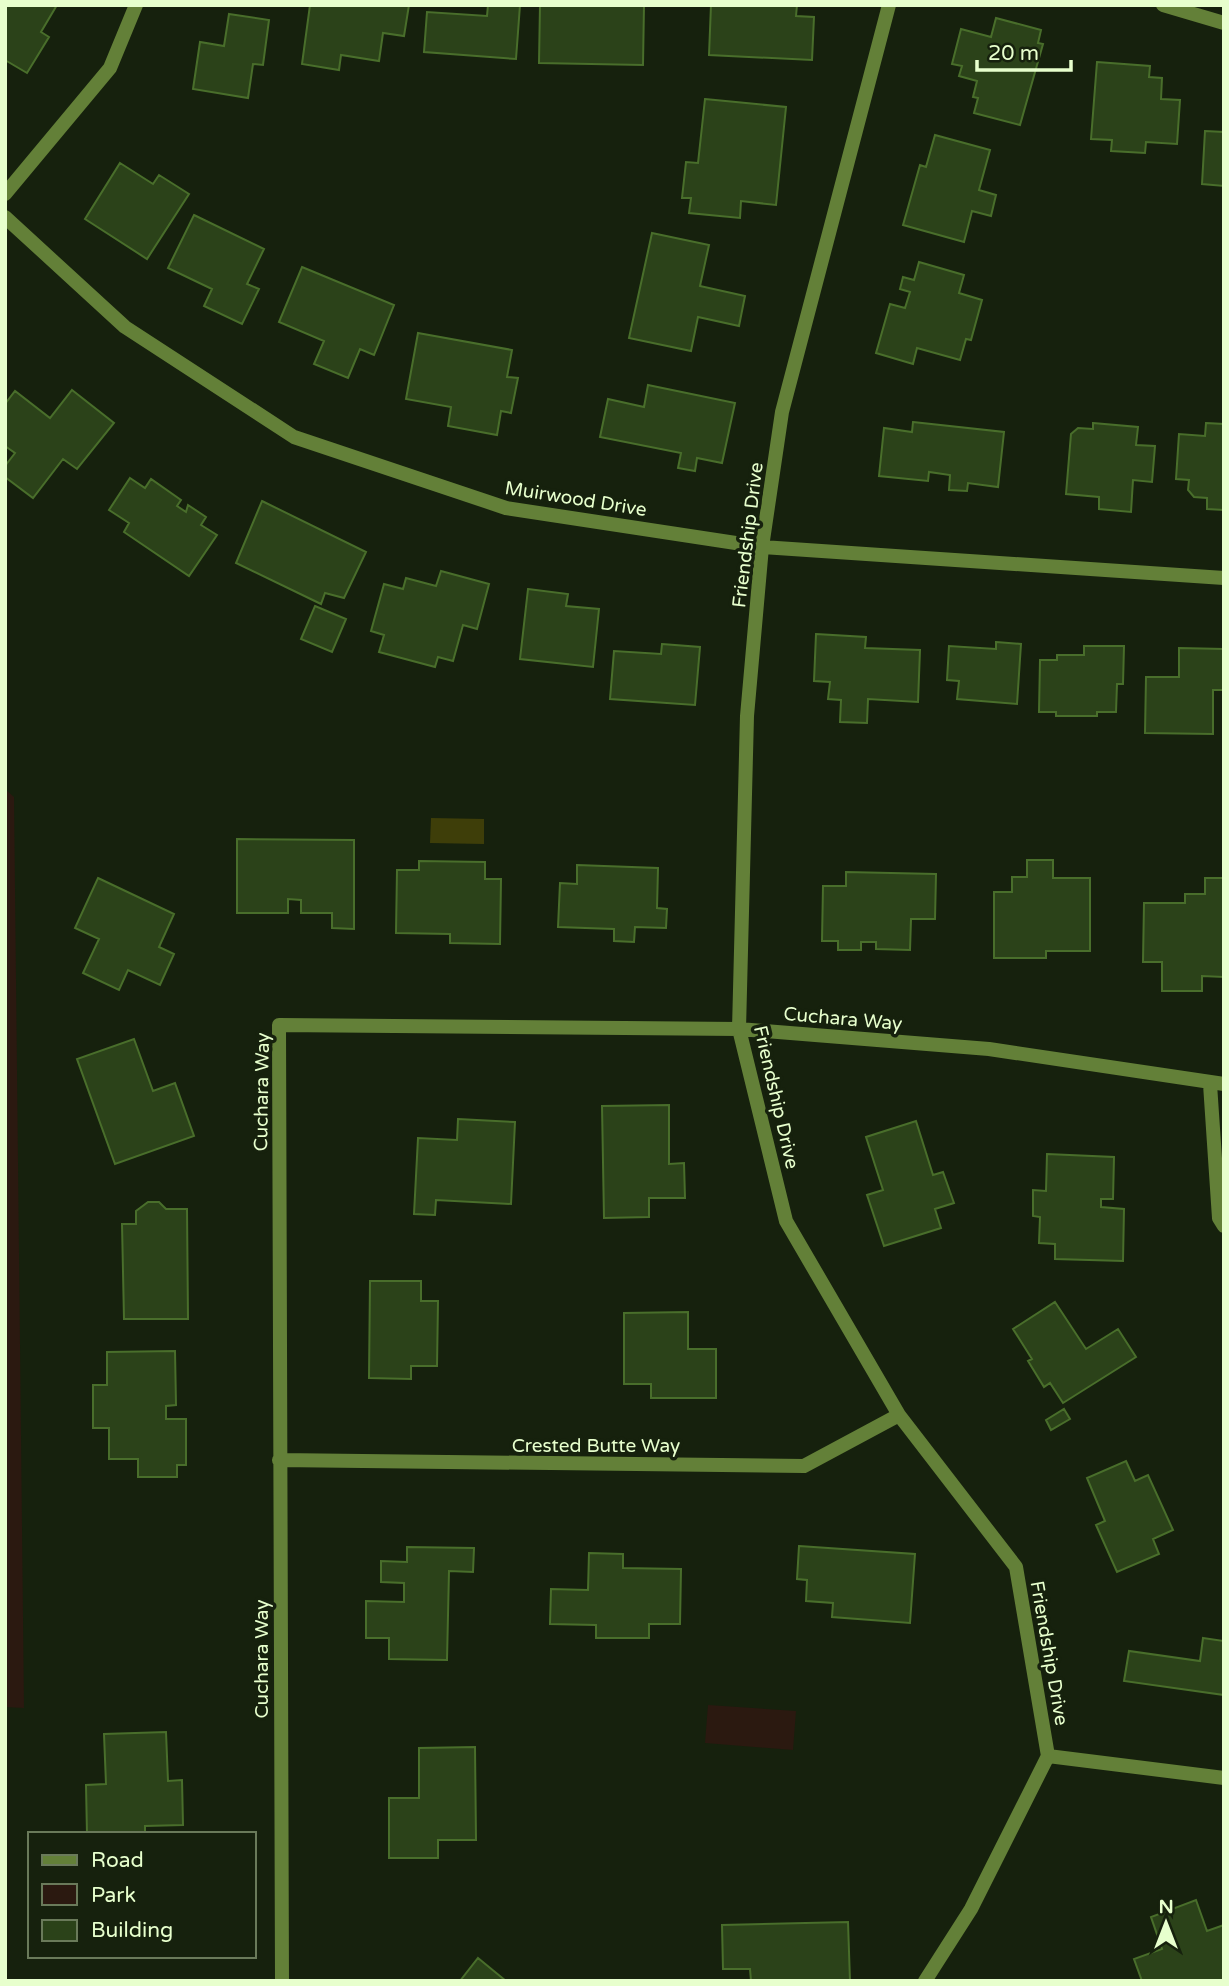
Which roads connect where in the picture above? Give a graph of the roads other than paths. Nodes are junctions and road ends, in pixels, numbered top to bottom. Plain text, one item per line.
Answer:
1 (136, 5) edge
2 (889, 5) edge
3 (1163, 5) edge
4 (1224, 23) edge
5 (5, 194) edge
6 (5, 217) edge
7 (762, 547) junction
8 (1224, 578) edge
9 (739, 1029) junction
10 (1217, 1084) edge
11 (1224, 1226) edge
12 (899, 1415) junction
13 (279, 1460) junction
14 (1048, 1756) junction
15 (1224, 1778) edge
16 (282, 1981) edge
17 (925, 1981) edge

1 - 5 street
2 - 7 street, Friendship Drive
3 - 4 street
6 - 7 street, Muirwood Drive
7 - 8 street, Muirwood Drive
7 - 9 street, Friendship Drive
9 - 10 street, Cuchara Way
9 - 12 street, Friendship Drive
9 - 13 street, Cuchara Way
10 - 11 street
12 - 13 street, Crested Butte Way
12 - 14 street, Friendship Drive
13 - 16 street, Cuchara Way
14 - 15 street
14 - 17 street

